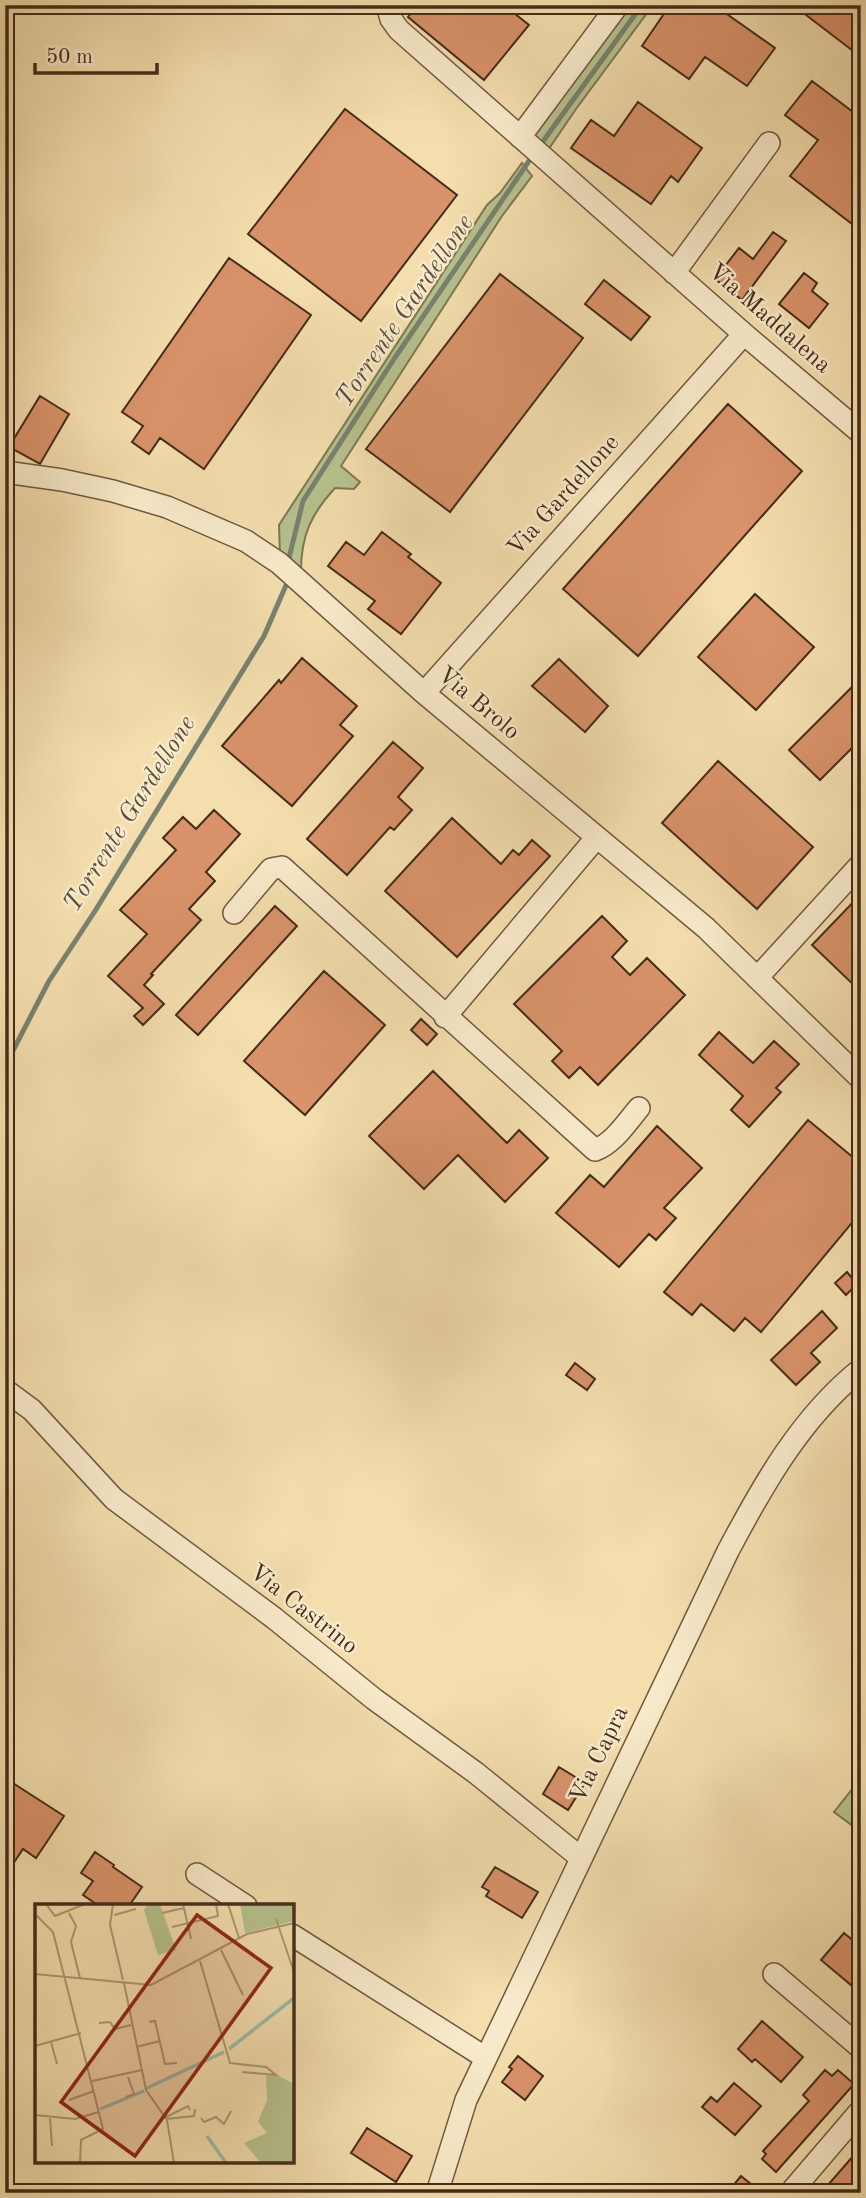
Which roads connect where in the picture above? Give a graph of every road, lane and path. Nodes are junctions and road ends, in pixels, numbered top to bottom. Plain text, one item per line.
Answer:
1 (387, 5) edge
2 (618, 5) edge
3 (520, 137) junction
4 (769, 143) dead end
5 (674, 273) junction
6 (744, 334) junction
7 (861, 433) edge
8 (5, 472) edge
9 (424, 693) junction
10 (597, 838) junction
11 (861, 864) edge
12 (233, 913) dead end
13 (757, 978) junction
14 (445, 1017) junction
15 (861, 1079) edge
16 (639, 1108) dead end
17 (861, 1369) edge
18 (5, 1390) edge
19 (581, 1858) junction
20 (197, 1874) dead end
21 (243, 1904) edge
22 (294, 1936) edge
23 (774, 1974) dead end
24 (861, 2048) edge
25 (486, 2058) junction
26 (861, 2110) edge
27 (437, 2193) edge
28 (790, 2193) edge

1 - 3 street, Via Maddalena
2 - 3 street
3 - 5 street, Via Maddalena
4 - 5 street, Via Maddalena
5 - 6 street, Via Maddalena
6 - 7 street, Via Maddalena
6 - 9 street, Via Gardellone
8 - 9 street, Via Brolo
9 - 10 street, Via Brolo
10 - 13 street, Via Brolo
10 - 14 street
11 - 13 street
12 - 14 street
13 - 15 street, Via Brolo
14 - 16 street
17 - 19 street, Via Capra
18 - 19 street, Via Castrino
19 - 25 street, Via Capra
20 - 21 street
22 - 25 street
23 - 24 street
25 - 27 street, Via Capra
26 - 28 street

